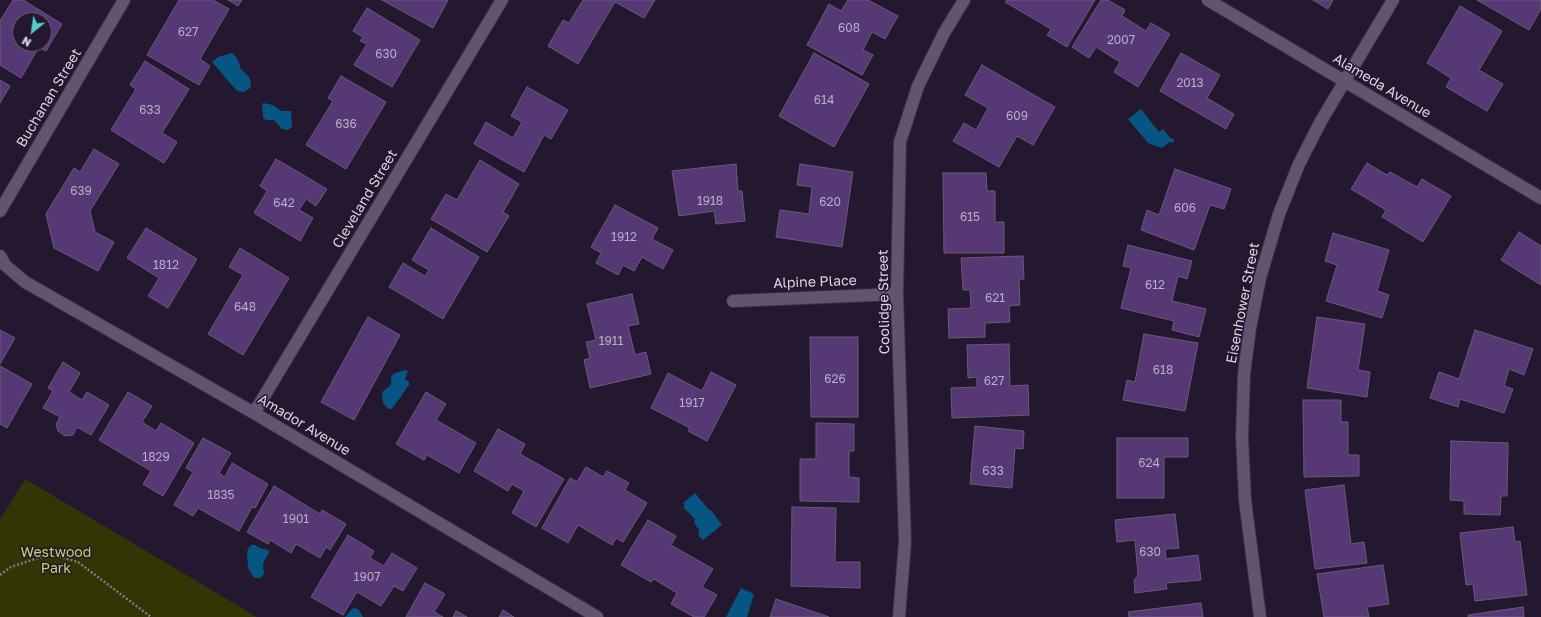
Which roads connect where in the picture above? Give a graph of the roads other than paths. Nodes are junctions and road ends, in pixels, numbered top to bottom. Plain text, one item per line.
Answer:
1 (124, 0) edge
2 (502, 0) edge
3 (964, 0) edge
4 (1208, 0) edge
5 (1393, 0) edge
6 (1344, 82) junction
7 (1541, 198) edge
8 (0, 211) edge
9 (0, 256) edge
10 (897, 294) junction
11 (733, 301) dead end
12 (254, 413) junction
13 (597, 617) edge
14 (899, 617) edge
15 (1260, 617) edge

1 - 8 street, Buchanan Street
2 - 12 street, Cleveland Street
3 - 10 street, Coolidge Street
4 - 6 street, Alameda Avenue
5 - 6 street, Eisenhower Street
6 - 7 street, Alameda Avenue
6 - 15 street, Eisenhower Street
9 - 12 street, Amador Avenue
10 - 11 street, Alpine Place
10 - 14 street, Coolidge Street
12 - 13 street, Amador Avenue

